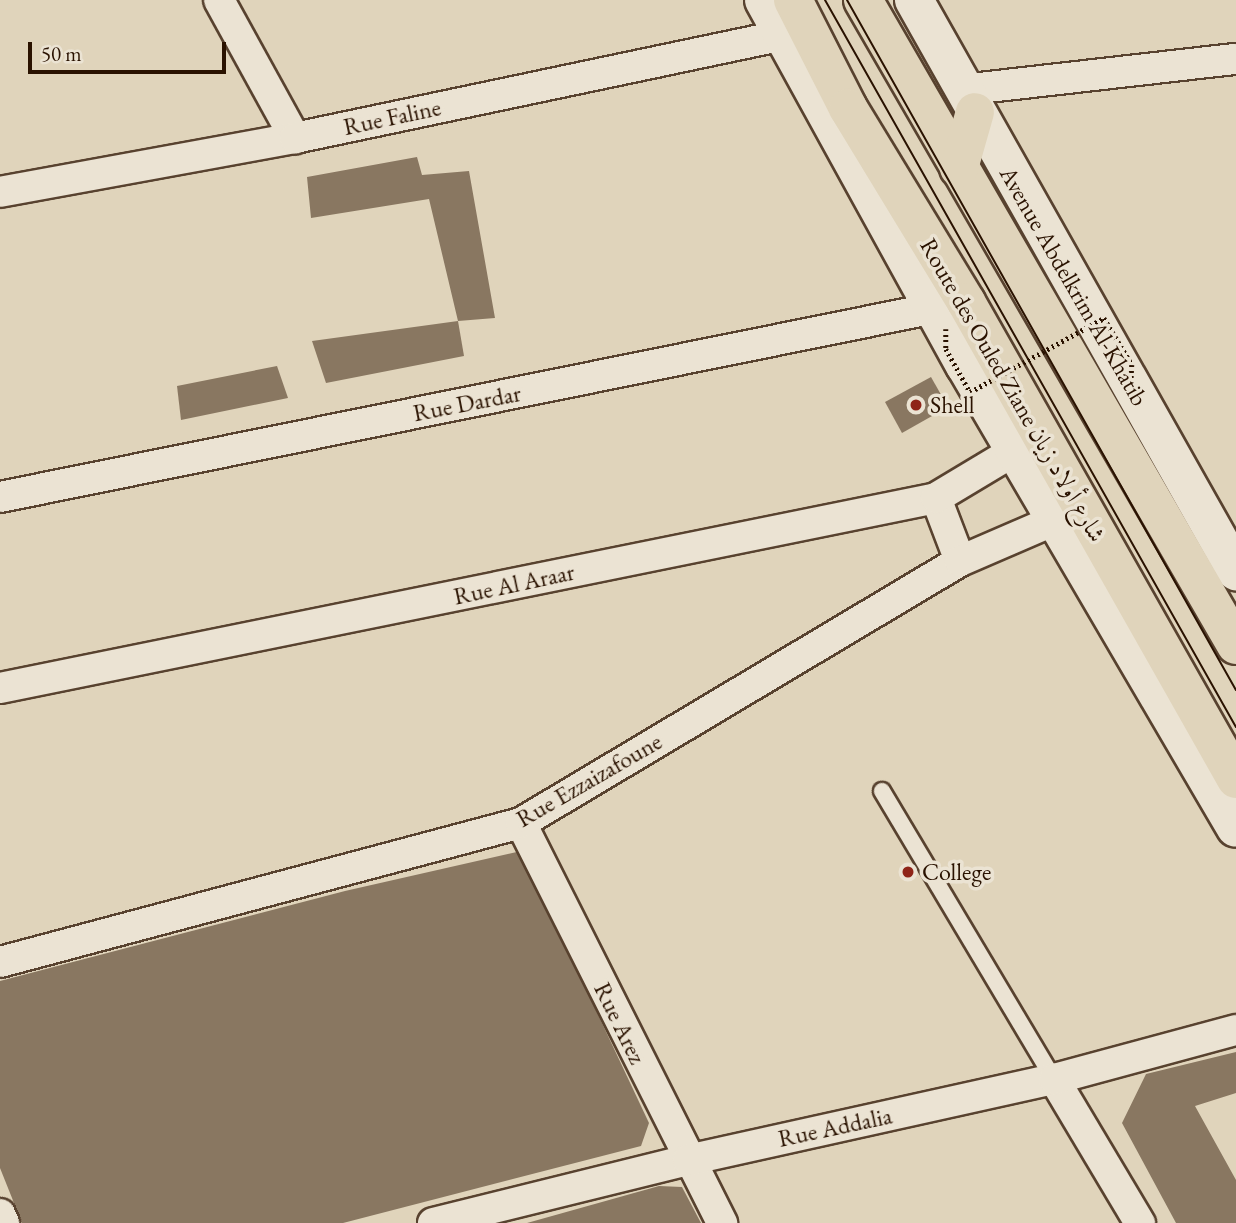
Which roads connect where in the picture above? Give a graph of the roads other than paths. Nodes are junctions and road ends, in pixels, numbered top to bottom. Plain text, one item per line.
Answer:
1 (219, 0) edge
2 (764, 0) edge
3 (863, 0) edge
4 (914, 0) edge
5 (788, 17) edge
6 (1236, 59) edge
7 (968, 101) junction
8 (848, 108) junction
9 (295, 138) junction
10 (846, 150) junction
11 (959, 168) junction
12 (0, 192) edge
13 (940, 318) junction
14 (1016, 450) junction
15 (0, 497) edge
16 (936, 498) junction
17 (1055, 520) junction
18 (960, 561) junction
19 (1236, 571) edge
20 (1125, 637) junction
21 (1236, 645) edge
22 (1170, 665) junction
23 (0, 688) edge
24 (1236, 779) edge
25 (882, 791) dead end
26 (521, 822) junction
27 (1236, 828) edge
28 (0, 962) edge
29 (1236, 1030) edge
30 (1054, 1079) junction
31 (688, 1160) junction
32 (0, 1214) edge
33 (4, 1223) edge
34 (433, 1223) edge
35 (722, 1223) edge
36 (1140, 1223) edge

1 - 9 street
2 - 5 street
3 - 11 highway
4 - 7 street, Avenue Abdelkrim Al-Khatib
5 - 8 highway, Route des Ouled Ziane شارع أولاد زيان
5 - 9 street, Rue Faline
5 - 10 street
6 - 7 street
7 - 11 highway
7 - 19 street, Avenue Abdelkrim Al-Khatib
8 - 10 highway
8 - 22 highway, Route des Ouled Ziane شارع أولاد زيان
9 - 12 street, Rue Faline
10 - 13 street
11 - 21 highway
13 - 14 street
13 - 15 street, Rue Dardar
14 - 16 street, Rue Al Araar
14 - 17 street
16 - 18 street
16 - 23 street, Rue Al Araar
17 - 18 street, Rue Ezzaizafoune
17 - 20 street
18 - 26 street, Rue Ezzaizafoune
20 - 22 highway
20 - 27 street
22 - 24 highway, Route des Ouled Ziane شارع أولاد زيان
25 - 30 lane
26 - 28 street, Rue Ezzaizafoune
26 - 31 street, Rue Arez
29 - 30 street, Rue Addalia
30 - 31 street, Rue Addalia
30 - 36 street
31 - 34 street, Rue Addalia
31 - 35 street, Rue Arez
32 - 33 street

